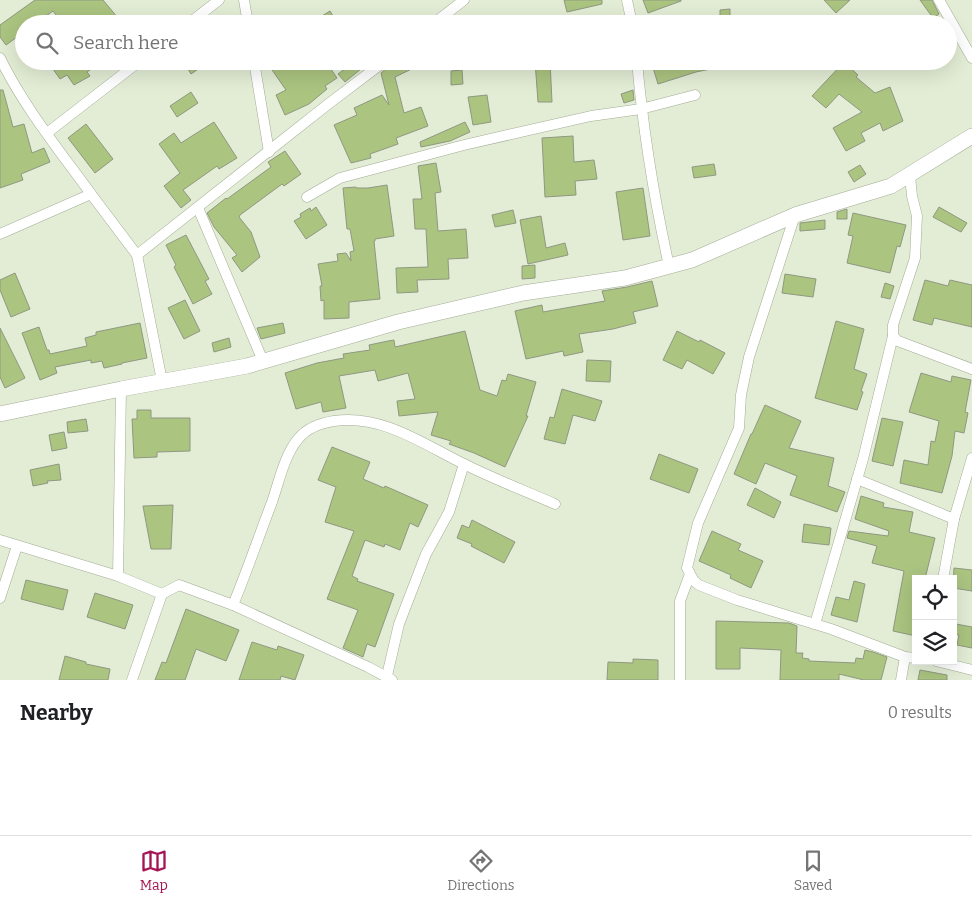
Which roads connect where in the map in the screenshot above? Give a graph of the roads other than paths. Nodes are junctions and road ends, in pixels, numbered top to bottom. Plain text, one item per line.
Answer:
1 (219, 0) edge
2 (244, 0) edge
3 (464, 0) edge
4 (627, 0) edge
5 (939, 0) edge
6 (200, 15) edge
7 (246, 15) edge
8 (445, 15) edge
9 (630, 15) edge
10 (948, 15) edge
11 (957, 32) edge
12 (0, 58) edge
13 (972, 58) edge
14 (128, 70) edge
15 (255, 70) edge
16 (374, 70) edge
17 (638, 70) edge
18 (5, 78) edge
19 (695, 95) dead end
20 (642, 109) junction
21 (47, 133) junction
22 (972, 136) edge
23 (269, 152) junction
24 (910, 176) junction
25 (91, 194) junction
26 (307, 197) dead end
27 (198, 208) junction
28 (795, 215) junction
29 (0, 234) edge
30 (137, 255) junction
31 (669, 266) junction
32 (893, 336) junction
33 (263, 361) junction
34 (972, 369) edge
35 (162, 381) junction
36 (121, 389) junction
37 (0, 414) edge
38 (972, 458) edge
39 (464, 464) junction
40 (857, 479) junction
41 (555, 504) dead end
42 (954, 519) junction
43 (0, 540) edge
44 (17, 546) junction
45 (690, 574) junction
46 (944, 575) edge
47 (118, 576) junction
48 (162, 594) junction
49 (0, 598) edge
50 (233, 605) junction
51 (815, 624) junction
52 (905, 657) junction
53 (912, 658) edge
54 (952, 665) edge
55 (972, 670) edge
56 (388, 679) edge
57 (132, 680) edge
58 (680, 680) edge
59 (901, 680) edge

1 - 6 street
2 - 7 street
3 - 8 street
4 - 9 street
5 - 10 street
11 - 13 street
12 - 18 street
14 - 21 street
15 - 23 street
16 - 23 street
17 - 20 street
18 - 21 street
19 - 20 street
20 - 26 street
20 - 31 street
21 - 25 street
22 - 24 street
23 - 27 street
24 - 28 street
24 - 32 street
25 - 29 street
25 - 30 street
27 - 30 street
27 - 33 street
28 - 31 street
28 - 45 street
30 - 35 street
31 - 33 street
32 - 34 street
32 - 40 street
33 - 35 street
35 - 36 street
36 - 37 street
36 - 47 street
38 - 42 street
39 - 41 street
39 - 50 street
39 - 56 street
40 - 42 street
40 - 51 street
42 - 46 street
43 - 44 street
44 - 47 street
44 - 49 street
45 - 51 street
45 - 58 street
47 - 48 street
48 - 50 street
48 - 57 street
50 - 56 street
51 - 52 street
52 - 53 street
52 - 59 street
54 - 55 street

